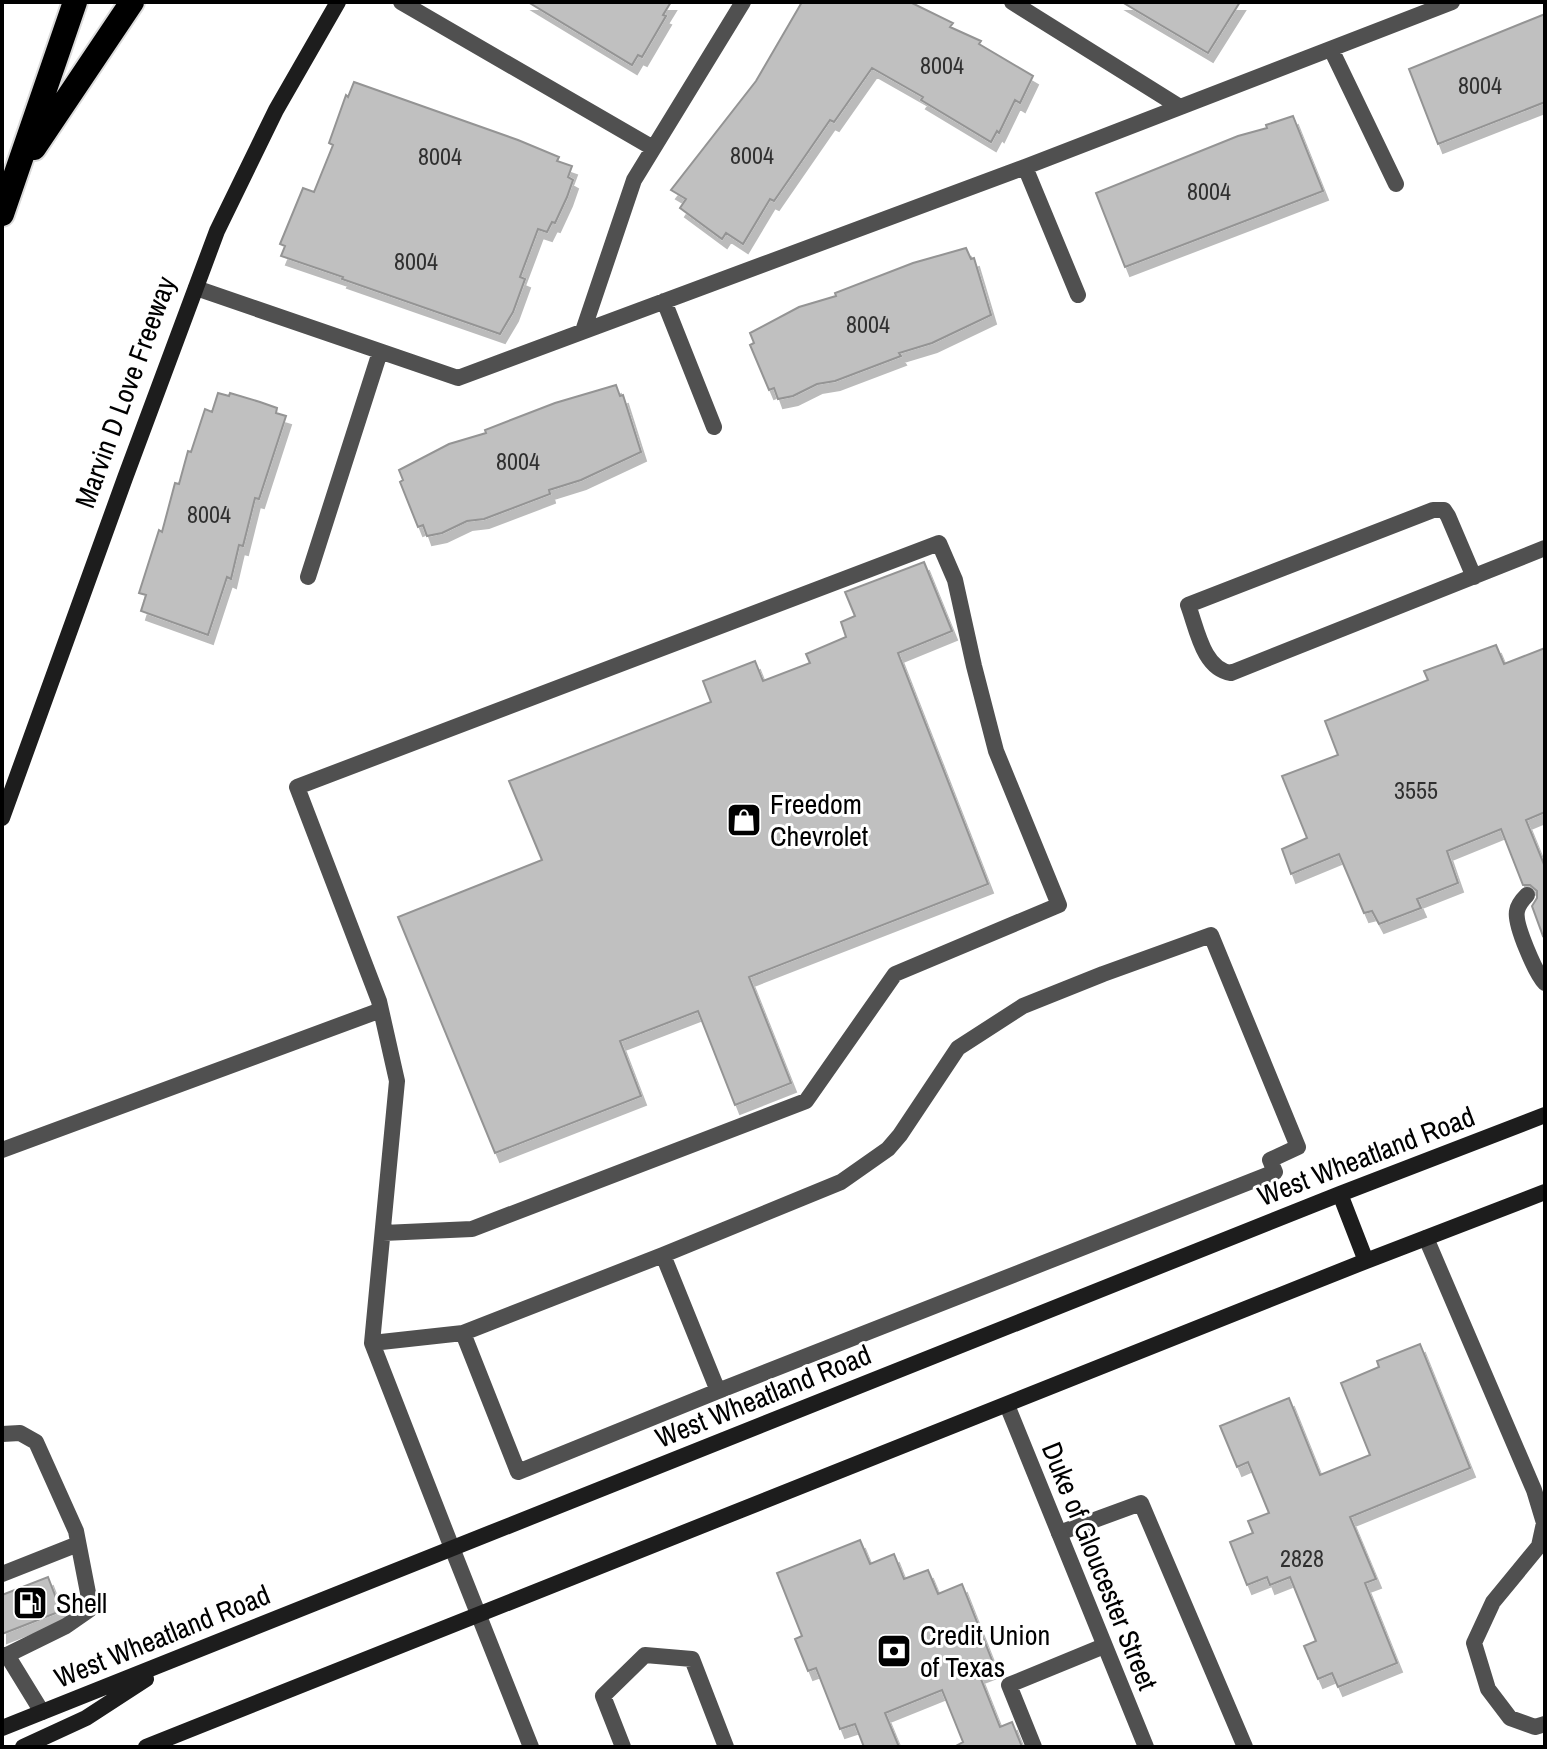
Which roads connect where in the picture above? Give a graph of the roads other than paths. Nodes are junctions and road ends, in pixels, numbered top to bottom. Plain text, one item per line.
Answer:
1 (75, 2) edge
2 (132, 2) edge
3 (338, 2) edge
4 (401, 2) edge
5 (743, 2) edge
6 (1012, 2) edge
7 (1452, 2) edge
8 (1331, 49) junction
9 (1180, 107) junction
10 (653, 148) junction
11 (1025, 167) junction
12 (15, 177) junction
13 (1396, 184) dead end
14 (2, 214) edge
15 (196, 288) junction
16 (1078, 295) dead end
17 (664, 301) junction
18 (583, 331) junction
19 (380, 352) junction
20 (714, 427) dead end
21 (1545, 548) edge
22 (308, 577) dead end
23 (1474, 577) junction
24 (2, 818) edge
25 (1527, 895) dead end
26 (1545, 983) edge
27 (381, 1010) junction
28 (1545, 1115) edge
29 (2, 1150) edge
30 (1545, 1192) edge
31 (1340, 1194) junction
32 (383, 1233) junction
33 (1426, 1238) junction
34 (663, 1255) junction
35 (1366, 1261) junction
36 (463, 1333) junction
37 (372, 1343) junction
38 (718, 1391) junction
39 (1007, 1405) junction
40 (2, 1434) edge
41 (1059, 1533) junction
42 (78, 1544) junction
43 (452, 1548) junction
44 (2, 1574) edge
45 (479, 1615) junction
46 (1104, 1646) junction
47 (4, 1655) edge
48 (177, 1658) junction
49 (42, 1712) junction
50 (1545, 1724) edge
51 (2, 1728) edge
52 (182, 1740) edge
53 (23, 1747) edge
54 (146, 1747) edge
55 (531, 1747) edge
56 (623, 1747) edge
57 (726, 1747) edge
58 (1034, 1747) edge
59 (1146, 1747) edge
60 (1245, 1747) edge

1 - 12 highway
2 - 12 highway
3 - 15 main road, Marvin D Love Freeway
4 - 10 street
5 - 10 street
6 - 9 street
7 - 8 street
8 - 9 street
8 - 13 street
9 - 11 street
10 - 18 street
11 - 16 street
11 - 17 street
12 - 14 highway
15 - 19 street
15 - 24 main road, Marvin D Love Freeway
17 - 18 street
17 - 20 street
18 - 19 street
19 - 22 street
21 - 23 street
23 - 23 street
25 - 26 street
27 - 29 street
27 - 32 street
27 - 32 street
28 - 31 main road, West Wheatland Road
30 - 33 main road
31 - 35 main road
31 - 43 main road, West Wheatland Road
32 - 37 street
33 - 35 main road
33 - 50 street
34 - 36 street
34 - 38 street
34 - 38 street
35 - 39 main road
36 - 37 street
36 - 38 street
37 - 43 street
39 - 41 street, Duke of Gloucester Street
39 - 45 main road
40 - 42 street
41 - 46 street, Duke of Gloucester Street
41 - 60 street
42 - 44 street
42 - 47 street
43 - 45 street
43 - 48 main road, West Wheatland Road
45 - 52 main road
45 - 55 street
46 - 58 street
46 - 59 street, Duke of Gloucester Street
47 - 49 street
48 - 49 main road, West Wheatland Road
48 - 53 main road
49 - 51 main road, West Wheatland Road
52 - 54 main road
56 - 57 street

